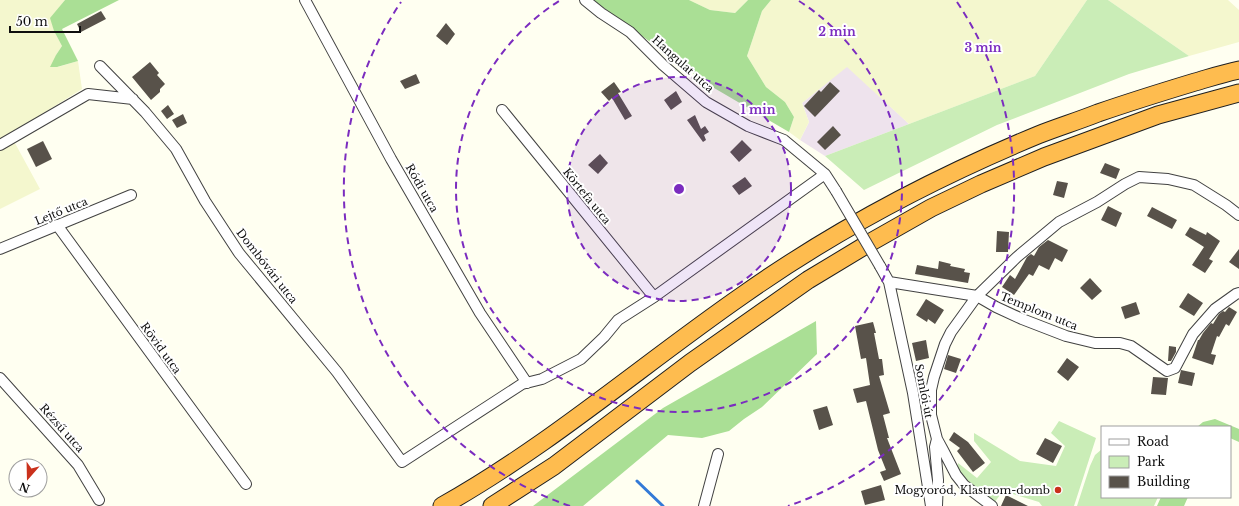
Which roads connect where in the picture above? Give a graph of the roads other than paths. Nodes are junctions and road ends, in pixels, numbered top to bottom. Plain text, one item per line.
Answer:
1 (305, 0) edge
2 (585, 0) edge
3 (100, 66) dead end
4 (1239, 70) edge
5 (1239, 93) edge
6 (134, 99) junction
7 (502, 110) dead end
8 (0, 145) edge
9 (825, 174) junction
10 (131, 195) dead end
11 (1239, 215) edge
12 (57, 225) junction
13 (0, 249) edge
14 (889, 282) junction
15 (1239, 293) edge
16 (977, 296) junction
17 (654, 297) junction
18 (0, 378) edge
19 (527, 383) junction
20 (937, 439) junction
21 (718, 454) dead end
22 (246, 484) dead end
23 (99, 500) dead end
24 (442, 506) edge
25 (492, 506) edge
26 (704, 506) edge
27 (931, 506) edge
28 (937, 506) edge
29 (992, 506) edge

1 - 19 street, Ródi utca
2 - 9 street, Hangulat utca
3 - 6 street, Dombóvári utca
4 - 24 highway
5 - 25 highway
6 - 8 street
6 - 19 street, Dombóvári utca
7 - 17 street, Körtefa utca
9 - 14 street, Hangulat utca, bridge
9 - 17 street
10 - 12 street, Lejtő utca
11 - 16 street, Templom utca
12 - 13 street, Lejtő utca
12 - 22 street, Rövid utca
14 - 16 street, Templom utca
14 - 27 street, Somlói út
15 - 16 street, Templom utca
16 - 20 street, Somlói út
17 - 19 street
18 - 23 street, Rézsű utca
20 - 28 street, Somlói út
20 - 29 street, Somlói út
21 - 26 street

